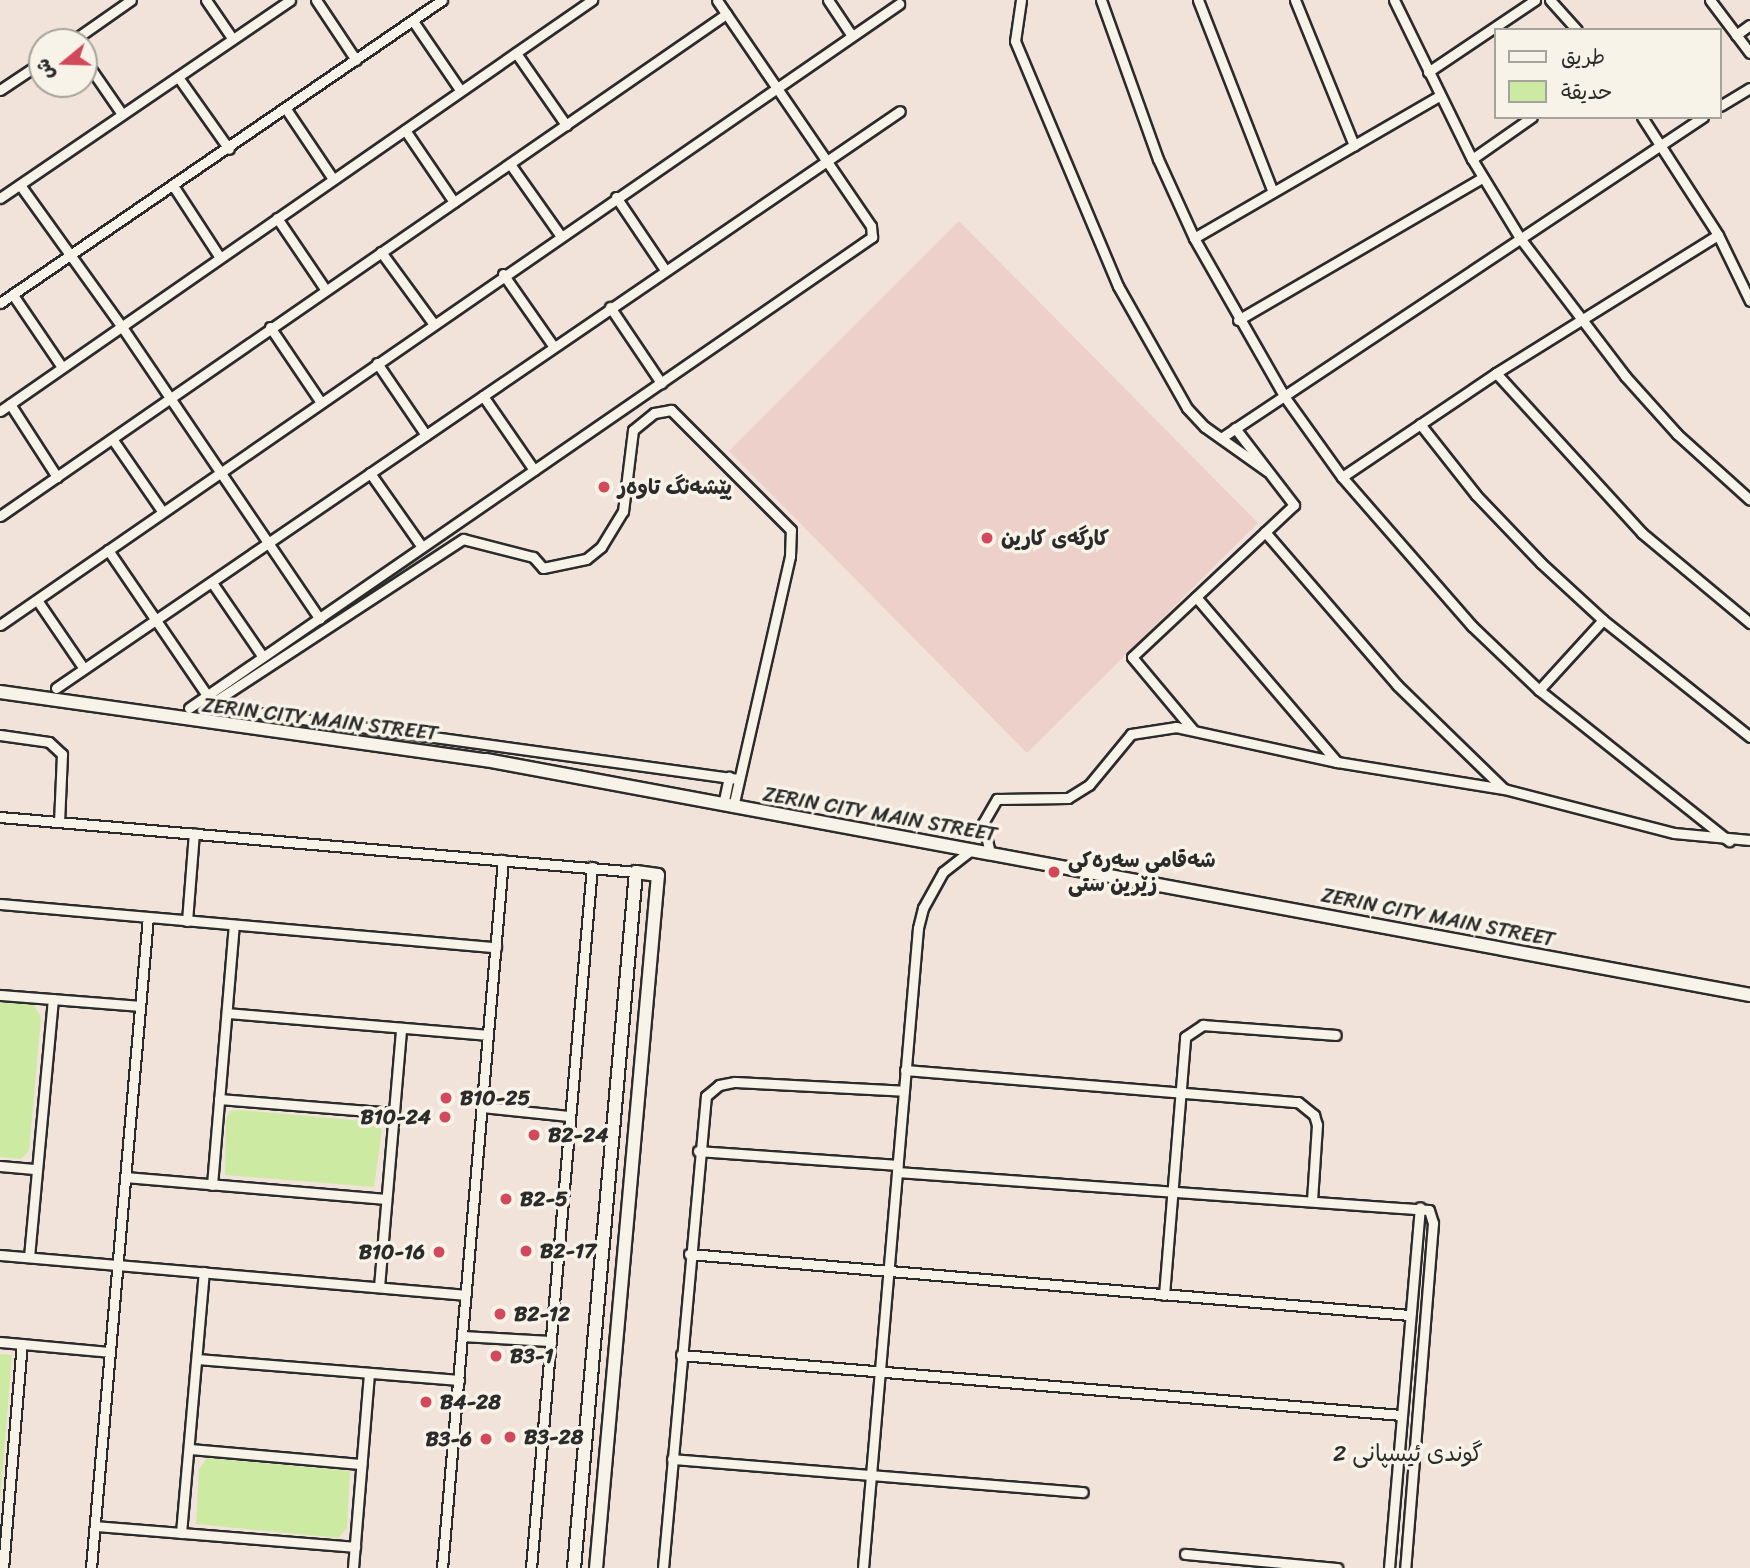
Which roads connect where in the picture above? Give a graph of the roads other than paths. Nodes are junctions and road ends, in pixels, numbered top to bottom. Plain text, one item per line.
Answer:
1 (206, 0) edge
2 (290, 0) edge
3 (316, 0) edge
4 (442, 0) edge
5 (593, 0) edge
6 (717, 0) edge
7 (828, 0) edge
8 (1021, 0) edge
9 (1101, 0) edge
10 (1198, 0) edge
11 (1295, 0) edge
12 (1394, 0) edge
13 (1535, 0) edge
14 (1550, 0) edge
15 (1710, 0) edge
16 (128, 1) edge
17 (899, 4) dead end
18 (726, 14) junction
19 (413, 20) junction
20 (1750, 25) edge
21 (91, 28) edge
22 (1575, 28) edge
23 (1736, 35) junction
24 (852, 36) junction
25 (232, 38) junction
26 (516, 52) junction
27 (1750, 53) edge
28 (356, 60) junction
29 (28, 71) edge
30 (1428, 72) junction
31 (178, 77) junction
32 (98, 80) edge
33 (776, 87) junction
34 (1, 89) edge
35 (460, 90) junction
36 (1748, 92) edge
37 (1439, 96) junction
38 (1722, 105) edge
39 (286, 109) junction
40 (901, 111) dead end
41 (122, 114) junction
42 (1529, 119) edge
43 (1644, 119) edge
44 (1700, 119) edge
45 (566, 125) junction
46 (405, 130) junction
47 (1662, 143) junction
48 (1354, 145) junction
49 (229, 149) junction
50 (827, 158) junction
51 (1472, 159) junction
52 (510, 164) junction
53 (1482, 178) junction
54 (333, 179) junction
55 (20, 185) junction
56 (174, 187) junction
57 (1273, 192) junction
58 (615, 197) junction
59 (0, 198) edge
60 (454, 202) junction
61 (277, 218) junction
62 (560, 235) junction
63 (1717, 235) junction
64 (1194, 238) junction
65 (1520, 238) junction
66 (382, 251) junction
67 (70, 253) junction
68 (219, 256) junction
69 (665, 270) junction
70 (503, 274) junction
71 (325, 289) junction
72 (13, 295) junction
73 (1750, 301) edge
74 (0, 303) edge
75 (610, 307) junction
76 (1238, 320) junction
77 (433, 323) junction
78 (1581, 323) junction
79 (120, 324) junction
80 (271, 327) junction
81 (554, 347) junction
82 (377, 363) junction
83 (62, 367) junction
84 (1496, 373) junction
85 (660, 383) junction
86 (170, 396) junction
87 (483, 396) junction
88 (1284, 396) junction
89 (320, 401) junction
90 (10, 404) junction
91 (0, 411) edge
92 (1420, 424) junction
93 (1235, 428) junction
94 (426, 435) junction
95 (1221, 438) junction
96 (113, 440) junction
97 (534, 470) junction
98 (1267, 471) junction
99 (370, 473) junction
100 (219, 474) junction
101 (57, 477) junction
102 (1342, 477) junction
103 (1750, 500) edge
104 (163, 511) junction
105 (0, 516) edge
106 (1265, 532) junction
107 (268, 546) junction
108 (422, 547) junction
109 (108, 550) junction
110 (214, 584) junction
111 (1196, 597) junction
112 (37, 600) junction
113 (320, 619) junction
114 (1603, 620) junction
115 (158, 622) junction
116 (1750, 623) edge
117 (0, 625) edge
118 (262, 657) junction
119 (84, 669) junction
120 (57, 688) dead end
121 (1539, 690) junction
122 (0, 692) edge
123 (206, 695) junction
124 (189, 708) dead end
125 (1193, 730) junction
126 (0, 735) edge
127 (1750, 737) edge
128 (1337, 762) junction
129 (734, 778) junction
130 (1504, 789) junction
131 (728, 806) junction
132 (0, 817) edge
133 (59, 822) junction
134 (194, 834) junction
135 (1750, 840) edge
136 (1729, 841) junction
137 (972, 849) junction
138 (990, 853) junction
139 (503, 860) junction
140 (592, 867) junction
141 (636, 872) junction
142 (0, 904) edge
143 (148, 917) junction
144 (187, 921) junction
145 (234, 925) junction
146 (496, 947) junction
147 (0, 995) edge
148 (1750, 995) edge
149 (53, 999) junction
150 (140, 1006) junction
151 (227, 1013) junction
152 (401, 1028) junction
153 (487, 1035) junction
154 (1336, 1035) dead end
155 (905, 1070) junction
156 (904, 1091) junction
157 (1177, 1093) junction
158 (219, 1099) junction
159 (482, 1107) junction
160 (393, 1113) junction
161 (569, 1116) junction
162 (698, 1151) junction
163 (0, 1166) edge
164 (37, 1169) junction
165 (898, 1169) junction
166 (125, 1177) junction
167 (212, 1185) junction
168 (1171, 1192) junction
169 (386, 1199) junction
170 (1312, 1201) junction
171 (1420, 1207) junction
172 (690, 1254) junction
173 (0, 1255) edge
174 (29, 1257) junction
175 (601, 1260) junction
176 (622, 1262) junction
177 (117, 1265) junction
178 (890, 1269) junction
179 (204, 1272) junction
180 (379, 1287) junction
181 (465, 1295) junction
182 (1164, 1295) junction
183 (1410, 1315) junction
184 (462, 1336) junction
185 (550, 1341) junction
186 (0, 1342) edge
187 (22, 1344) junction
188 (110, 1352) junction
189 (681, 1355) junction
190 (197, 1359) junction
191 (881, 1370) junction
192 (369, 1375) junction
193 (459, 1380) junction
194 (1402, 1415) junction
195 (190, 1449) junction
196 (672, 1459) junction
197 (361, 1464) junction
198 (872, 1472) junction
199 (1083, 1492) dead end
200 (4, 1518) edge
201 (94, 1525) junction
202 (181, 1533) junction
203 (355, 1547) junction
204 (1185, 1554) dead end
205 (3, 1568) edge
206 (91, 1568) edge
207 (353, 1568) edge
208 (442, 1568) edge
209 (531, 1568) edge
210 (574, 1568) edge
211 (596, 1568) edge
212 (663, 1568) edge
213 (863, 1568) edge
214 (1337, 1568) edge
215 (1389, 1568) edge
216 (1405, 1568) edge

1 - 25 street
2 - 25 street
3 - 28 street
4 - 19 street
5 - 26 street
6 - 18 street
7 - 24 street
8 - 95 street
9 - 64 street
10 - 57 street
11 - 48 street
12 - 30 street
13 - 30 street
14 - 22 street
15 - 23 street
16 - 21 street
17 - 24 street
18 - 33 street
18 - 45 street
19 - 28 street
19 - 35 street
20 - 23 street
23 - 27 street
24 - 33 street
25 - 31 street
26 - 35 street
26 - 45 street
28 - 39 street
29 - 34 street
30 - 37 street
31 - 41 street
31 - 49 street
32 - 41 street
33 - 50 street
33 - 58 street
35 - 46 street
36 - 38 street
37 - 48 street
37 - 51 street
39 - 49 street
39 - 54 street
40 - 50 street
41 - 55 street
42 - 51 street
43 - 47 street
44 - 47 street
45 - 52 street
46 - 54 street
46 - 60 street
47 - 63 street
47 - 65 street
48 - 57 street
49 - 56 street
50 - 69 street
50 - 85 street
51 - 53 street
52 - 60 street
52 - 62 street
53 - 65 street
53 - 76 street
54 - 61 street
55 - 59 street
55 - 67 street
56 - 67 street
56 - 68 street
57 - 64 street
58 - 62 street
58 - 69 street
60 - 66 street
61 - 68 street
61 - 71 street
62 - 70 street
63 - 73 street
63 - 78 street
64 - 76 street
65 - 78 street
65 - 88 street
66 - 71 street
66 - 77 street
67 - 72 street
67 - 79 street
68 - 79 street
69 - 75 street
70 - 77 street
70 - 81 street
71 - 80 street
72 - 74 street
72 - 83 street
75 - 81 street
75 - 85 street
76 - 88 street
77 - 82 street
78 - 84 street
78 - 103 street
79 - 83 street
79 - 86 street
80 - 86 street
80 - 89 street
81 - 87 street
82 - 89 street
82 - 94 street
83 - 90 street
84 - 92 street
84 - 116 street
85 - 97 street
86 - 96 street
86 - 100 street
87 - 94 street
87 - 97 street
88 - 93 street
88 - 102 street
89 - 100 street
90 - 91 street
90 - 101 street
92 - 102 street
92 - 114 street
93 - 95 street
93 - 98 street
94 - 99 street
95 - 98 street
96 - 101 street
96 - 104 street
97 - 108 street
98 - 106 street
99 - 107 street
99 - 108 street
100 - 104 street
100 - 107 street
101 - 105 street
102 - 121 street
104 - 109 street
106 - 111 street
106 - 130 street
107 - 110 street
107 - 113 street
108 - 113 street
109 - 112 street
109 - 115 street
110 - 115 street
110 - 118 street
111 - 125 street
111 - 128 street
112 - 117 street
112 - 119 street
113 - 118 street
114 - 121 street
114 - 127 street
115 - 119 street
115 - 123 street
118 - 123 street
119 - 120 street
121 - 136 street
122 - 131 street, ZERIN CITY MAIN STREET
123 - 124 street
125 - 128 street
125 - 138 street
126 - 133 street
128 - 130 street
129 - 129 street
129 - 131 street
130 - 136 street
131 - 137 street, ZERIN CITY MAIN STREET
132 - 133 street
133 - 134 street
134 - 139 street
134 - 144 street
135 - 136 street
137 - 138 street, ZERIN CITY MAIN STREET
137 - 155 street
138 - 148 street, ZERIN CITY MAIN STREET
139 - 140 street
139 - 146 street
140 - 141 street
140 - 161 street
141 - 175 street
141 - 176 street
142 - 143 street
143 - 144 street
143 - 150 street
144 - 145 street
145 - 146 street
145 - 151 street
146 - 153 street
147 - 149 street
149 - 150 street
149 - 164 street
150 - 166 street
151 - 152 street
151 - 158 street
152 - 153 street
152 - 160 street
153 - 159 street
154 - 157 street
155 - 156 street
155 - 157 street
156 - 162 street
156 - 165 street
157 - 168 street
157 - 170 street
158 - 160 street
158 - 167 street
159 - 161 street
159 - 181 street
160 - 169 street
161 - 185 street
162 - 165 street
162 - 172 street
163 - 164 street
164 - 174 street
165 - 168 street
165 - 178 street
166 - 167 street
166 - 177 street
167 - 169 street
168 - 170 street
168 - 182 street
169 - 180 street
170 - 171 street
171 - 183 street
171 - 216 street
172 - 178 street
172 - 189 street
173 - 174 street
174 - 177 street
175 - 176 street
175 - 210 street
176 - 211 street
177 - 179 street
177 - 188 street
178 - 182 street
178 - 191 street
179 - 180 street
179 - 190 street
180 - 181 street
181 - 184 street
182 - 183 street
183 - 194 street
184 - 185 street
184 - 193 street
185 - 209 street
186 - 187 street
187 - 188 street
187 - 200 street
188 - 201 street
189 - 191 street
189 - 196 street
190 - 192 street
190 - 195 street
191 - 194 street
191 - 198 street
192 - 193 street
192 - 197 street
193 - 208 street
194 - 215 street
195 - 197 street
195 - 202 street
196 - 198 street
196 - 212 street
197 - 203 street
198 - 199 street
198 - 213 street
200 - 205 street
201 - 202 street
201 - 206 street
202 - 203 street
203 - 207 street
204 - 214 street

